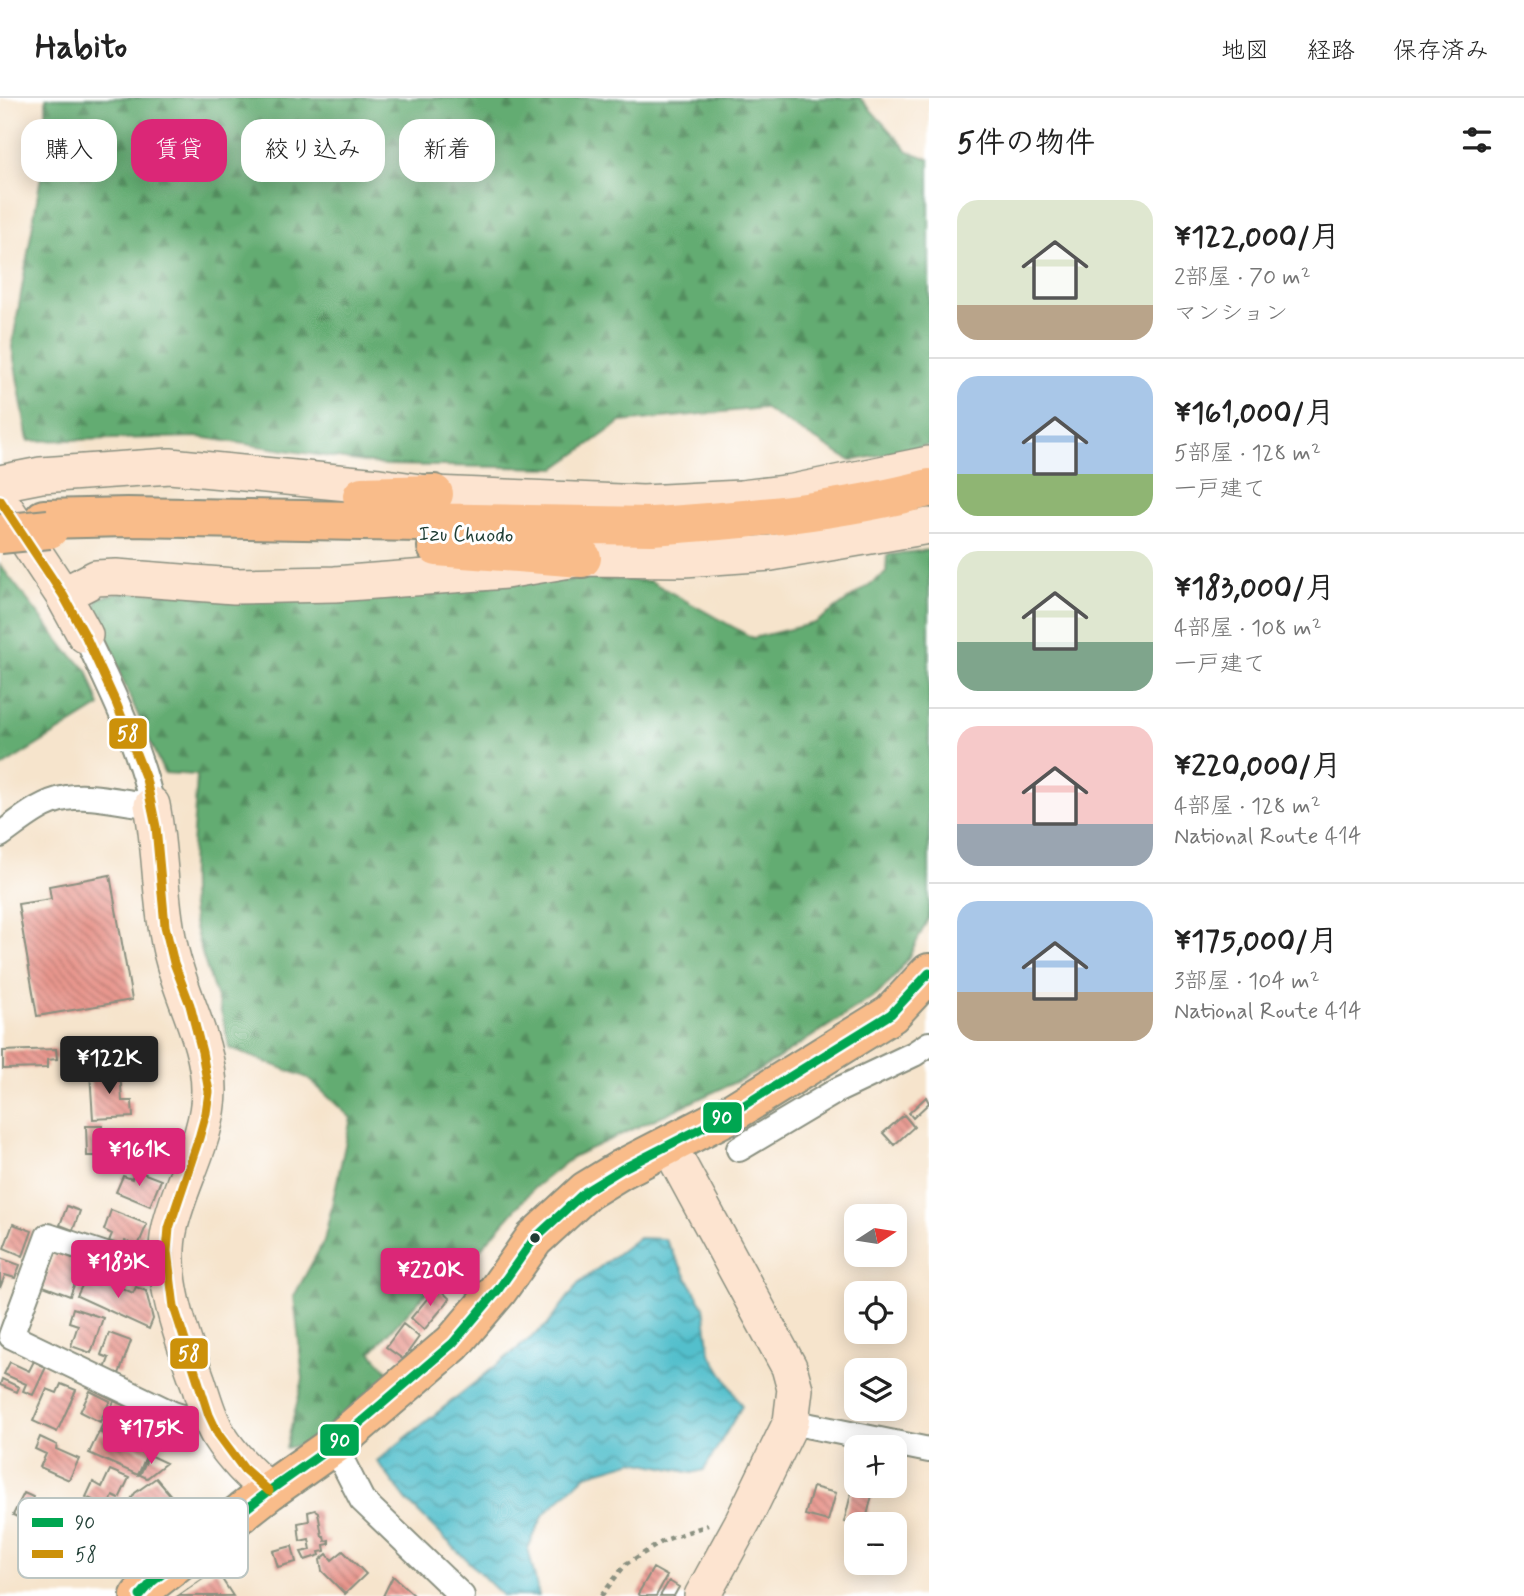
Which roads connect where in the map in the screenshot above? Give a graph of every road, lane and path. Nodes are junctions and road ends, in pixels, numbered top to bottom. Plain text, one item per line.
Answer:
1 (929, 464) edge
2 (0, 483) edge
3 (929, 488) edge
4 (434, 494) junction
5 (0, 500) edge
6 (929, 501) edge
7 (54, 522) junction
8 (0, 523) edge
9 (929, 526) edge
10 (232, 529) junction
11 (0, 534) edge
12 (582, 558) junction
13 (63, 595) junction
14 (85, 635) joint
15 (152, 805) junction
16 (0, 835) edge
17 (929, 973) edge
18 (929, 1044) edge
19 (669, 1146) junction
20 (739, 1149) dead end
21 (169, 1276) junction
22 (209, 1415) junction
23 (791, 1422) junction
24 (334, 1446) junction
25 (929, 1450) edge
26 (269, 1491) junction
27 (248, 1507) edge
28 (743, 1521) junction
29 (156, 1578) edge
30 (140, 1596) edge
31 (462, 1596) edge
32 (601, 1596) edge
33 (702, 1596) edge

1 - 4 street
2 - 4 street
3 - 7 highway, Izu Chuodo
4 - 7 highway
5 - 13 street
6 - 10 highway, Izu Chuodo
7 - 8 highway, Izu Chuodo
7 - 10 highway, Izu Chuodo
7 - 11 highway, Izu Chuodo, bridge
9 - 12 street
10 - 12 highway
12 - 13 street
13 - 14 street
14 - 15 street
15 - 16 street
15 - 21 street
17 - 19 highway
18 - 20 street
19 - 23 street
19 - 24 highway
21 - 22 street
21 - 22 street
22 - 26 street
23 - 25 street
23 - 28 street
24 - 26 highway
24 - 31 street
26 - 27 highway
28 - 32 path
28 - 33 street
29 - 30 highway

